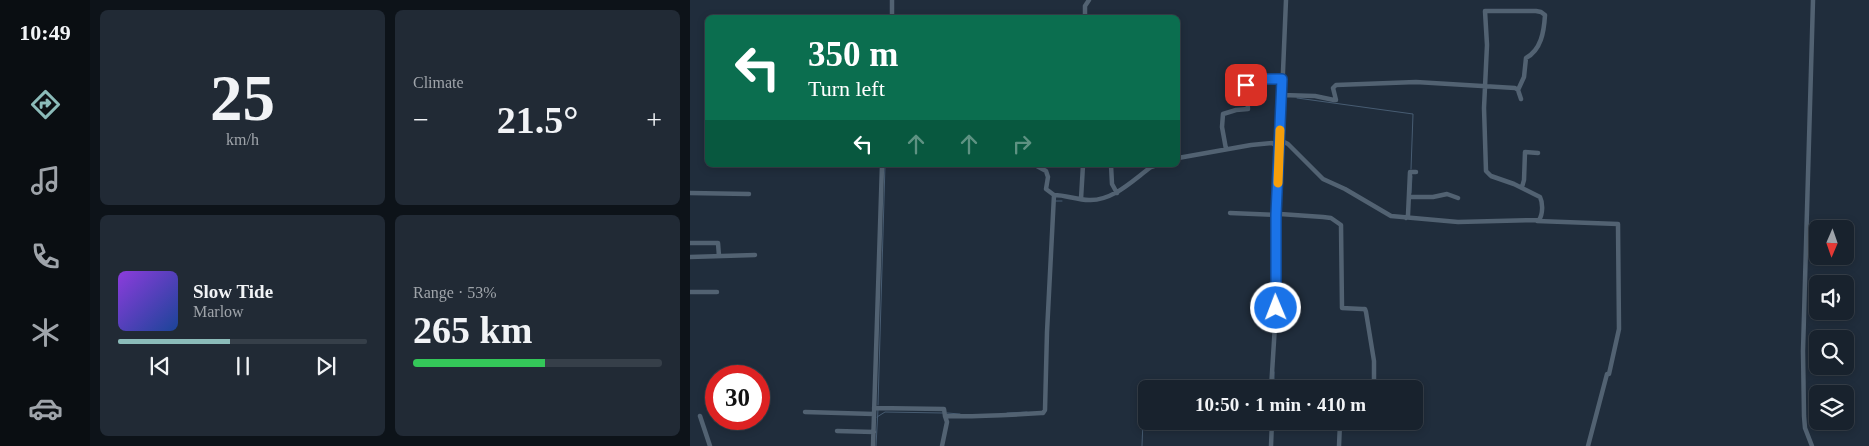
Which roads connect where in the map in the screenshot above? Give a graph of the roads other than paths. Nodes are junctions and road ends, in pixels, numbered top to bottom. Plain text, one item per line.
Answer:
1 (892, 0) edge
2 (1089, 0) edge
3 (1286, 0) edge
4 (1813, 0) edge
5 (892, 15) edge
6 (1085, 15) edge
7 (1282, 79) junction
8 (1486, 86) junction
9 (1518, 90) junction
10 (1282, 95) junction
11 (1521, 99) dead end
12 (1280, 140) junction
13 (1279, 147) junction
14 (1226, 148) junction
15 (1538, 153) dead end
16 (1180, 158) edge
17 (882, 167) edge
18 (1039, 167) edge
19 (1083, 167) edge
20 (1111, 167) edge
21 (1151, 167) edge
22 (1416, 172) dead end
23 (1522, 187) junction
24 (690, 193) edge
25 (1117, 193) junction
26 (748, 194) dead end
27 (1054, 195) junction
28 (1409, 197) junction
29 (1458, 198) dead end
30 (1081, 199) junction
31 (1230, 213) dead end
32 (1278, 214) junction
33 (1406, 218) junction
34 (1535, 221) junction
35 (690, 243) edge
36 (755, 255) dead end
37 (719, 256) junction
38 (690, 257) edge
39 (690, 292) edge
40 (716, 292) dead end
41 (1272, 380) edge
42 (1374, 380) edge
43 (874, 411) junction
44 (805, 412) dead end
45 (700, 416) dead end
46 (945, 416) junction
47 (1272, 430) edge
48 (1340, 430) edge
49 (837, 431) dead end
50 (874, 432) junction
51 (710, 446) edge
52 (873, 446) edge
53 (942, 446) edge
54 (1271, 446) edge
55 (1339, 446) edge
56 (1588, 446) edge
57 (1812, 446) edge

1 - 5 street
2 - 6 street
3 - 7 street
4 - 57 street
7 - 10 street
7 - 14 street
8 - 9 street
8 - 9 street
8 - 10 street
8 - 23 street
9 - 11 street
10 - 12 street
12 - 13 street
12 - 33 street
13 - 14 street
13 - 32 street
14 - 16 street
15 - 23 street
17 - 43 street
18 - 27 street
19 - 30 street
20 - 25 street
21 - 25 street
22 - 28 street
23 - 34 street
24 - 26 street
25 - 30 street
27 - 30 street
27 - 46 street
28 - 29 street
28 - 33 street
31 - 32 street
32 - 41 street
32 - 42 street
33 - 34 street
34 - 56 street
35 - 37 street
36 - 37 street
37 - 38 street
39 - 40 street
43 - 44 street
43 - 46 street
43 - 50 street
45 - 51 street
46 - 53 street
47 - 54 street
48 - 55 street
49 - 50 street
50 - 52 street

